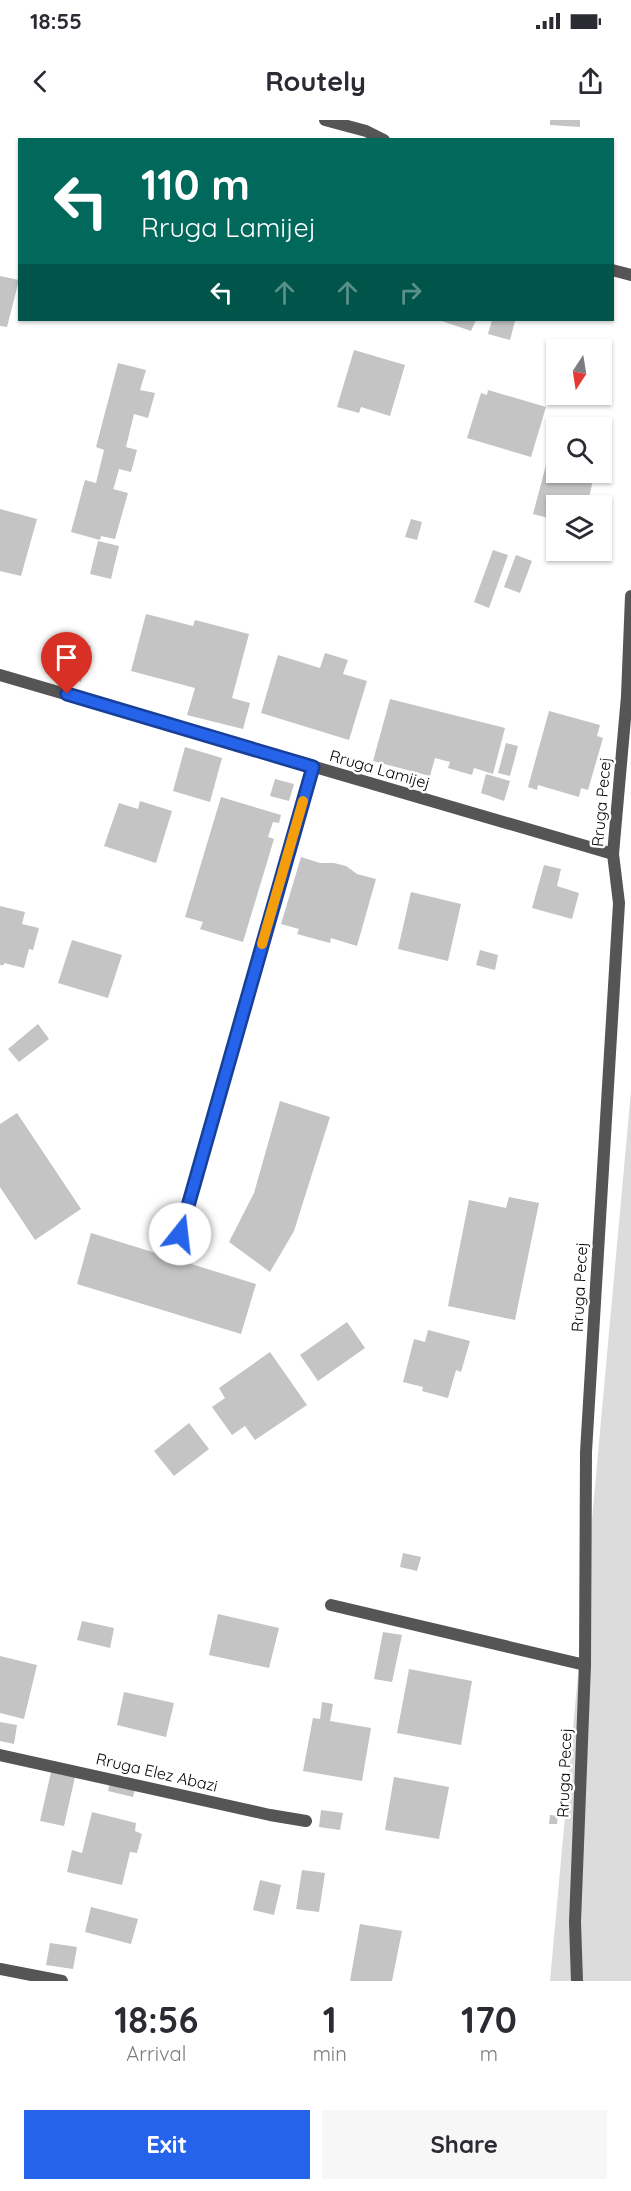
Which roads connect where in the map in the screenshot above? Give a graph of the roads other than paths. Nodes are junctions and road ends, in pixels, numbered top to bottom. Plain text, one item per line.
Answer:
1 (325, 120) edge
2 (380, 138) edge
3 (614, 271) edge
4 (631, 275) edge
5 (631, 596) edge
6 (0, 675) edge
7 (313, 767) junction
8 (613, 854) junction
9 (180, 1234) dead end
10 (331, 1605) dead end
11 (585, 1665) junction
12 (0, 1755) edge
13 (306, 1821) dead end
14 (0, 1969) edge
15 (62, 1981) edge
16 (577, 1981) edge

1 - 2 street
3 - 4 street
5 - 8 street, Rruga Pecej
6 - 7 street, Rruga Lamijej
7 - 8 street, Rruga Lamijej
7 - 9 street
8 - 11 street, Rruga Pecej
10 - 11 street
11 - 16 street, Rruga Pecej
12 - 13 street, Rruga Elez Abazi
14 - 15 street

